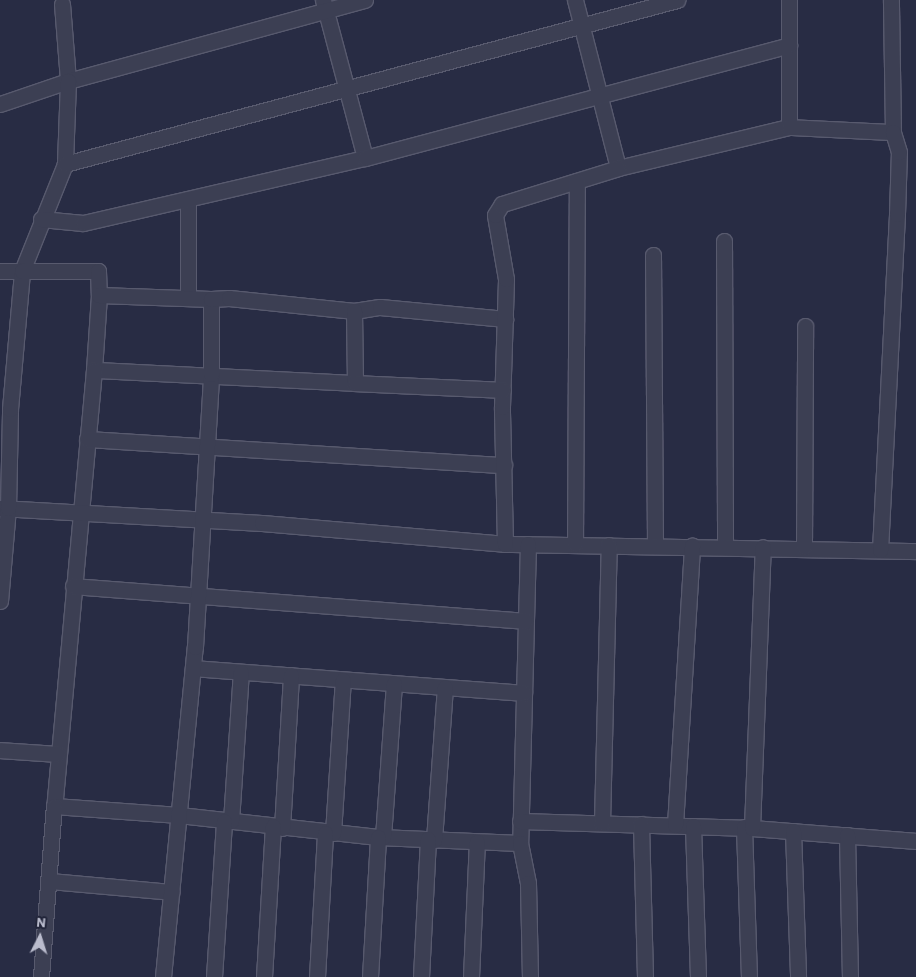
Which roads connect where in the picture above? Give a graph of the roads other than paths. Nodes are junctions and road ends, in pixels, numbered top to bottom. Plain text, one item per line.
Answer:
1 (77, 0) edge
2 (365, 0) edge
3 (576, 0) edge
4 (677, 0) edge
5 (789, 0) edge
6 (891, 0) edge
7 (62, 2) edge
8 (325, 5) edge
9 (582, 26) junction
10 (789, 45) junction
11 (68, 81) junction
12 (347, 89) junction
13 (599, 96) junction
14 (0, 104) edge
15 (789, 127) junction
16 (893, 132) junction
17 (365, 158) junction
18 (65, 164) junction
19 (618, 168) junction
20 (577, 181) junction
21 (188, 199) junction
22 (41, 219) junction
23 (724, 241) dead end
24 (653, 255) dead end
25 (0, 270) edge
26 (22, 271) junction
27 (100, 295) junction
28 (188, 298) junction
29 (212, 299) junction
30 (354, 310) junction
31 (505, 319) junction
32 (805, 326) dead end
33 (94, 370) junction
34 (212, 374) junction
35 (355, 383) junction
36 (503, 390) junction
37 (87, 439) junction
38 (206, 447) junction
39 (504, 465) junction
40 (4, 508) edge
41 (80, 513) junction
42 (203, 520) junction
43 (505, 544) junction
44 (528, 544) junction
45 (575, 544) junction
46 (609, 545) junction
47 (655, 545) junction
48 (692, 546) junction
49 (725, 546) junction
50 (763, 547) junction
51 (804, 548) junction
52 (880, 550) junction
53 (916, 551) edge
54 (73, 586) junction
55 (198, 596) junction
56 (0, 601) edge
57 (526, 621) junction
58 (193, 668) junction
59 (241, 672) junction
60 (291, 675) junction
61 (343, 680) junction
62 (394, 683) junction
63 (445, 687) junction
64 (524, 693) junction
65 (0, 750) edge
66 (58, 754) junction
67 (54, 806) junction
68 (180, 815) junction
69 (228, 821) junction
70 (520, 821) junction
71 (602, 823) junction
72 (641, 824) junction
73 (675, 825) junction
74 (693, 826) junction
75 (277, 827) junction
76 (748, 828) junction
77 (793, 831) junction
78 (329, 833) junction
79 (847, 835) junction
80 (380, 837) junction
81 (431, 840) junction
82 (916, 841) edge
83 (476, 842) junction
84 (520, 843) junction
85 (49, 881) junction
86 (172, 892) junction
87 (41, 977) edge
88 (163, 977) edge
89 (214, 977) edge
90 (264, 977) edge
91 (318, 977) edge
92 (370, 977) edge
93 (421, 977) edge
94 (470, 977) edge
95 (530, 977) edge
96 (645, 977) edge
97 (698, 977) edge
98 (749, 977) edge
99 (798, 977) edge
100 (850, 977) edge

1 - 7 street
2 - 8 street
3 - 9 street
4 - 9 street
5 - 10 street
6 - 16 street
7 - 11 street
8 - 11 street
8 - 12 street
9 - 12 street
9 - 13 street
10 - 13 street
10 - 15 street
11 - 14 street
11 - 18 street
12 - 17 street
12 - 18 street
13 - 17 street
13 - 19 street
15 - 16 street
15 - 19 street
16 - 52 street
17 - 21 street
18 - 22 street
19 - 20 street
20 - 31 street
20 - 45 street
21 - 22 street
21 - 28 street
22 - 26 street
23 - 49 street
24 - 47 street
25 - 26 street
26 - 27 street
26 - 40 street
27 - 28 street
27 - 33 street
28 - 29 street
29 - 30 street
29 - 34 street
30 - 31 street
30 - 35 street
31 - 36 street
32 - 51 street
33 - 34 street
33 - 37 street
34 - 35 street
34 - 38 street
35 - 36 street
36 - 39 street
37 - 38 street
37 - 41 street
38 - 39 street
38 - 42 street
39 - 43 street
40 - 41 street
40 - 56 street
41 - 42 street
41 - 54 street
42 - 43 street
42 - 55 street
43 - 44 street
44 - 45 street
44 - 57 street
45 - 46 street
46 - 47 street
46 - 71 street
47 - 48 street
48 - 49 street
48 - 73 street
49 - 50 street
50 - 51 street
50 - 76 street
51 - 52 street
52 - 53 street
54 - 55 street
54 - 66 street
55 - 57 street
55 - 58 street
57 - 64 street
58 - 59 street
58 - 68 street
59 - 60 street
59 - 69 street
60 - 61 street
60 - 75 street
61 - 62 street
61 - 78 street
62 - 63 street
62 - 80 street
63 - 64 street
63 - 81 street
64 - 70 street
65 - 66 street
66 - 67 street
67 - 68 street
67 - 85 street
68 - 69 street
68 - 86 street
69 - 75 street
69 - 89 street
70 - 71 street
70 - 84 street
71 - 72 street
72 - 73 street
72 - 96 street
73 - 74 street
74 - 76 street
74 - 97 street
75 - 78 street
75 - 90 street
76 - 77 street
76 - 98 street
77 - 79 street
77 - 99 street
78 - 80 street
78 - 91 street
79 - 82 street
79 - 100 street
80 - 81 street
80 - 92 street
81 - 83 street
81 - 93 street
83 - 84 street
83 - 94 street
84 - 95 street
85 - 86 street
85 - 87 street
86 - 88 street

